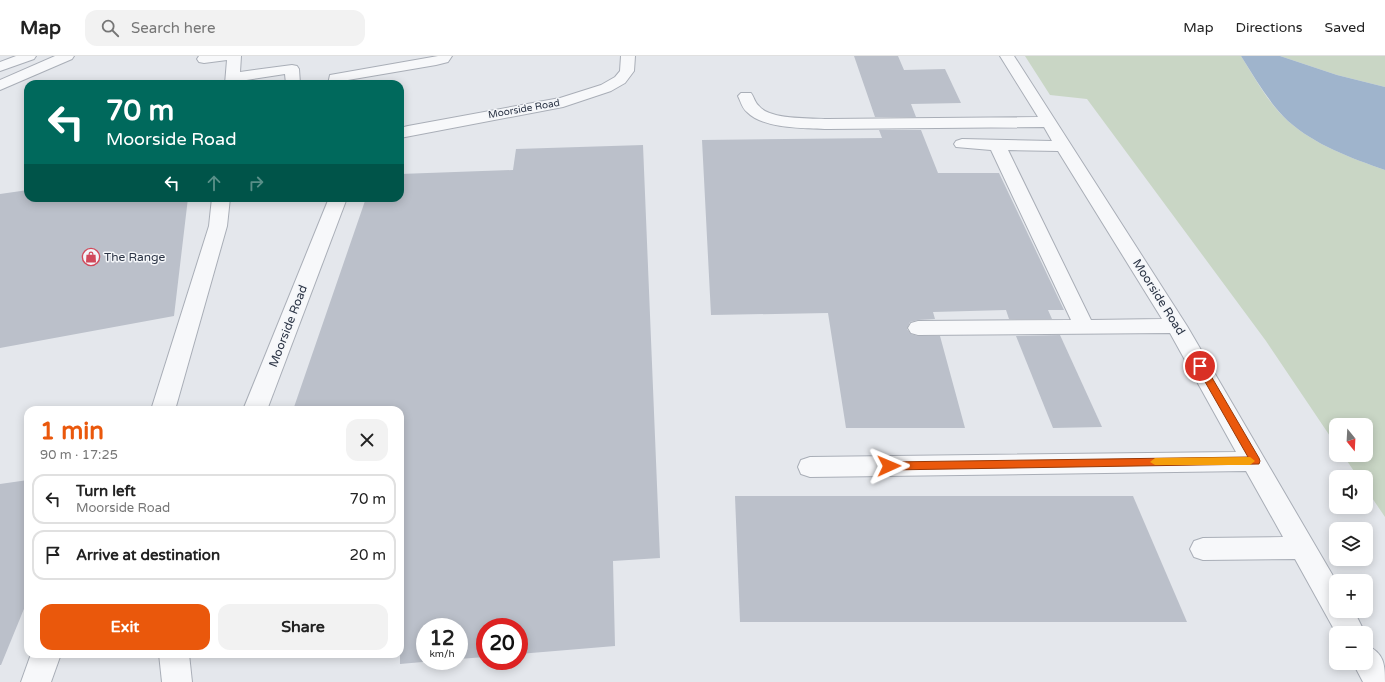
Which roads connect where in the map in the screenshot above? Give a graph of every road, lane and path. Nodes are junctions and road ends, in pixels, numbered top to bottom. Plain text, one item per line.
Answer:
1 (29, 56) edge
2 (67, 56) edge
3 (225, 56) edge
4 (234, 56) edge
5 (445, 56) edge
6 (628, 56) edge
7 (1007, 56) edge
8 (204, 59) dead end
9 (0, 67) edge
10 (232, 80) edge
11 (237, 80) edge
12 (293, 80) edge
13 (335, 80) edge
14 (0, 85) edge
15 (746, 96) dead end
16 (1049, 122) junction
17 (404, 132) edge
18 (962, 144) dead end
19 (997, 144) junction
20 (1065, 146) junction
21 (221, 202) edge
22 (336, 202) edge
23 (1084, 326) junction
24 (1177, 326) junction
25 (918, 328) dead end
26 (164, 406) edge
27 (257, 406) edge
28 (1255, 461) junction
29 (810, 467) dead end
30 (1303, 548) junction
31 (1203, 549) dead end
32 (1329, 594) edge
33 (45, 658) edge
34 (174, 658) edge
35 (1372, 670) edge
36 (36, 682) edge
37 (177, 682) edge
38 (1379, 682) edge

1 - 9 street
2 - 14 street
3 - 8 street
4 - 10 street
5 - 13 street
6 - 17 street, Moorside Road
7 - 16 street, Moorside Road
11 - 12 street
15 - 16 street
16 - 20 street, Moorside Road
18 - 19 street
19 - 20 street
19 - 23 street
20 - 24 street, Moorside Road
21 - 26 street
22 - 27 street, Moorside Road
23 - 24 street
23 - 25 street
24 - 28 street, Moorside Road
28 - 29 street
28 - 30 street, Moorside Road
30 - 31 street
30 - 32 street, Moorside Road
33 - 36 street
34 - 37 street
35 - 38 street

